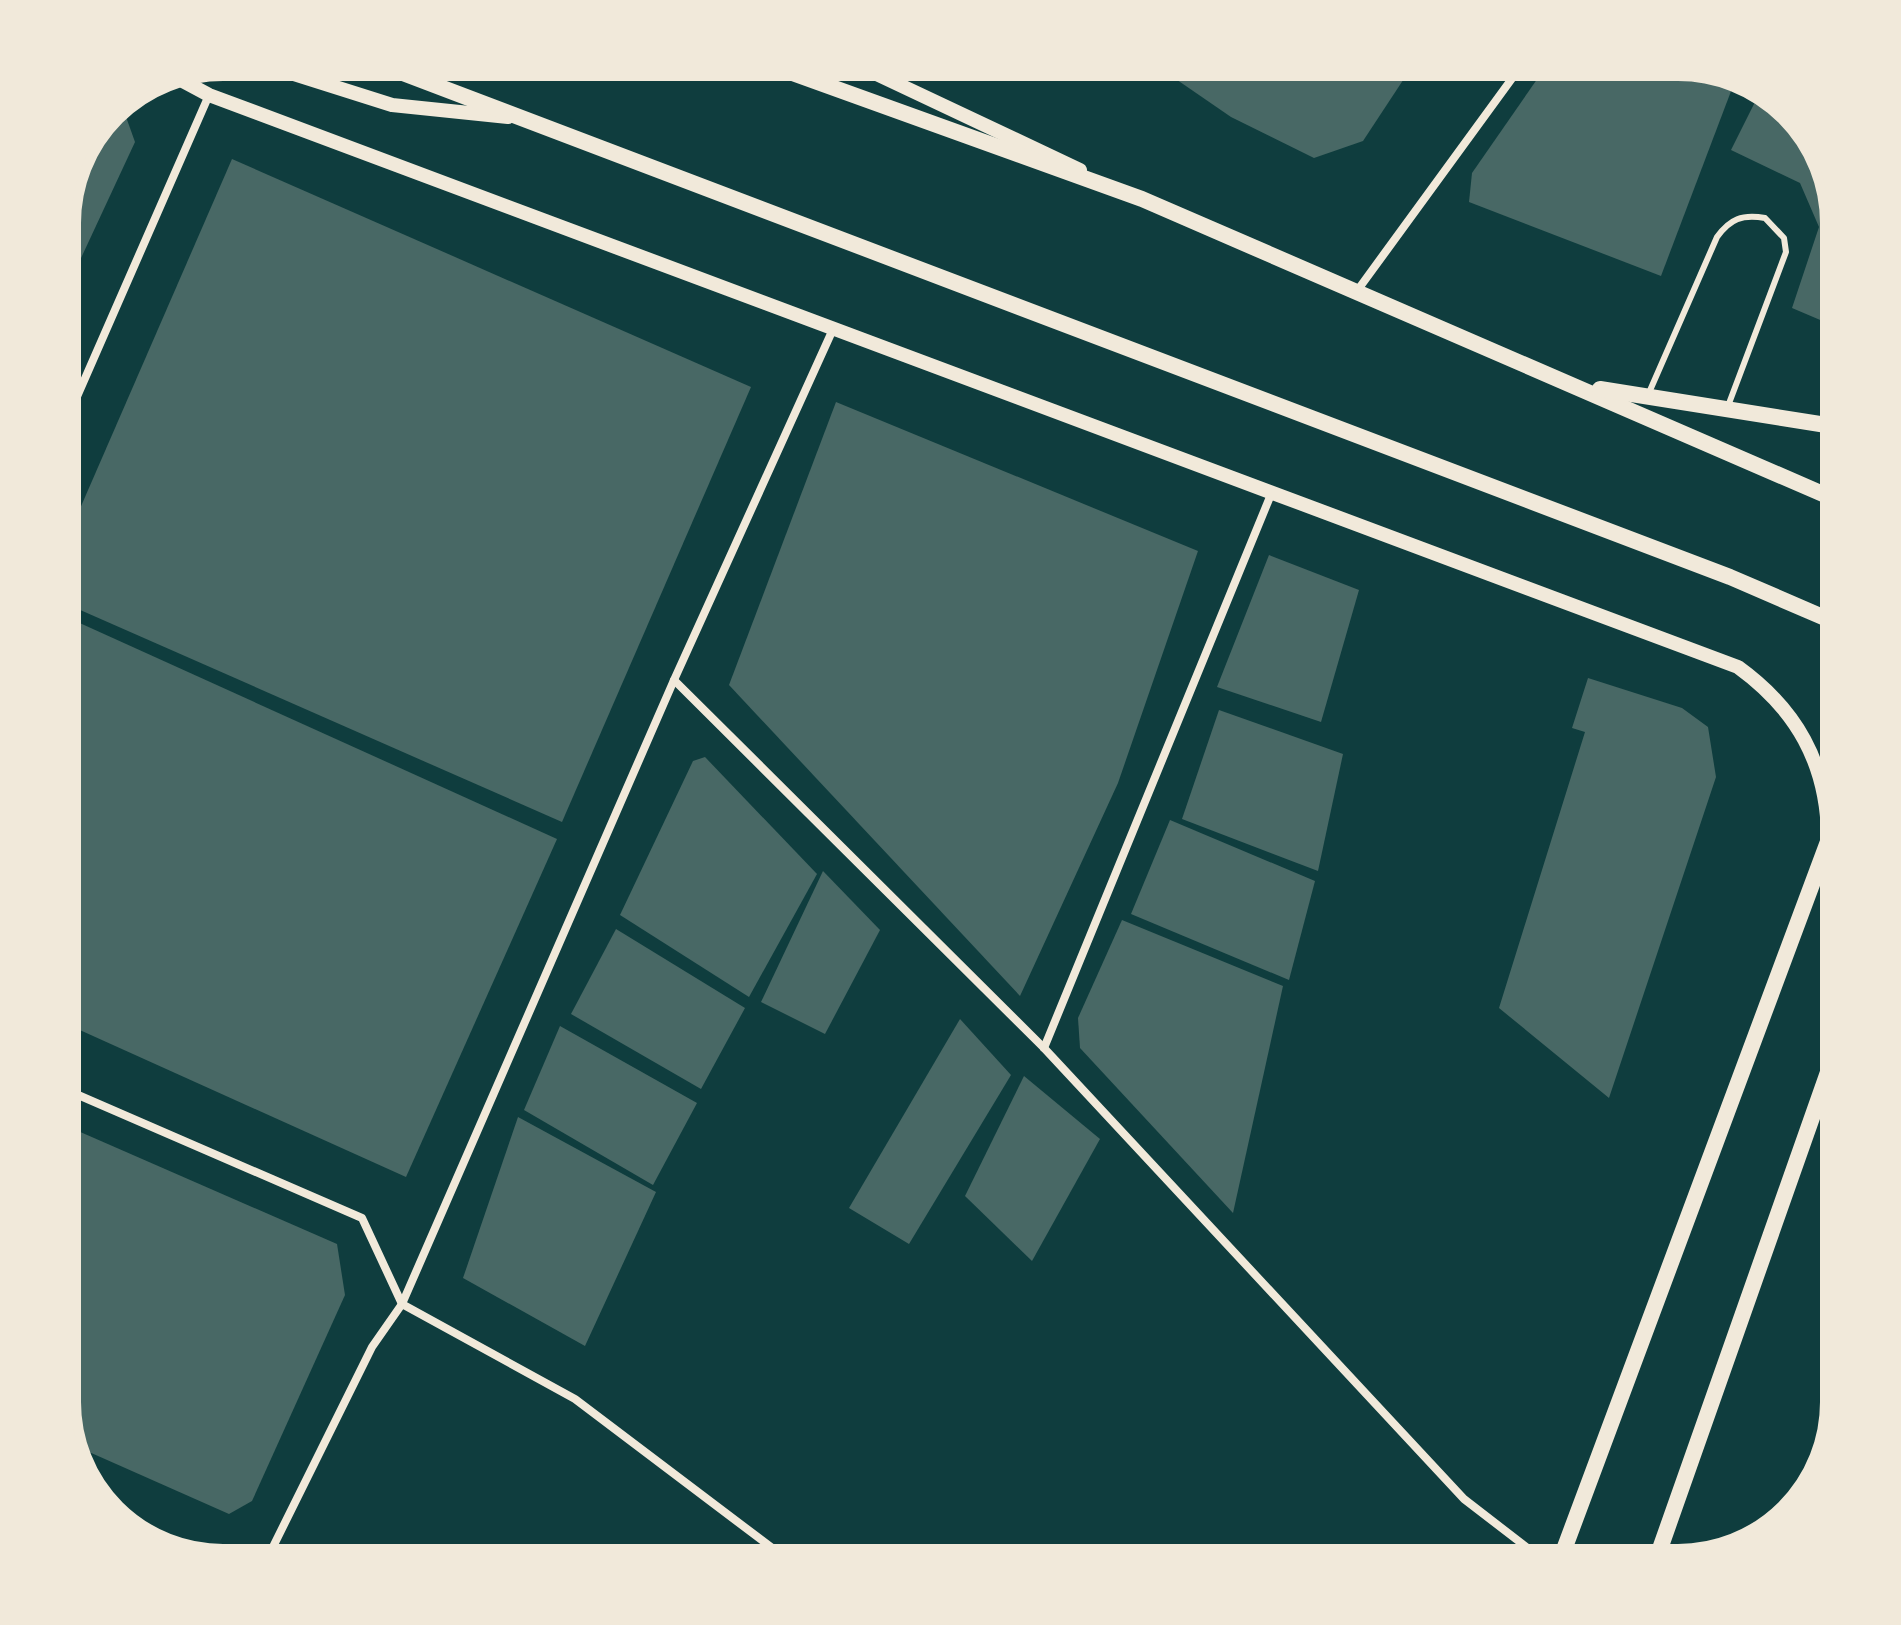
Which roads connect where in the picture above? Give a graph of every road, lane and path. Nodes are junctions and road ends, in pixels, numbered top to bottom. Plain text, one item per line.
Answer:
1 (300, 76) edge
2 (412, 76) edge
3 (801, 76) edge
4 (881, 76) edge
5 (1514, 76) edge
6 (184, 82) edge
7 (209, 95) junction
8 (528, 119) junction
9 (1142, 199) junction
10 (1357, 291) junction
11 (834, 327) junction
12 (1574, 384) junction
13 (1648, 396) junction
14 (76, 399) edge
15 (1727, 409) junction
16 (1825, 425) edge
17 (1272, 491) junction
18 (1825, 495) edge
19 (1825, 618) edge
20 (674, 680) junction
21 (1825, 797) edge
22 (1825, 851) edge
23 (1044, 1048) junction
24 (1825, 1081) edge
25 (76, 1094) edge
26 (402, 1304) junction
27 (272, 1549) edge
28 (773, 1549) edge
29 (1529, 1549) edge
30 (1564, 1549) edge
31 (1660, 1549) edge

1 - 8 street
2 - 8 main road
3 - 9 main road
4 - 9 street
5 - 10 street
6 - 7 street
7 - 11 street
7 - 14 street
8 - 19 main road
9 - 10 main road
10 - 12 main road
11 - 17 street
11 - 20 street
12 - 13 main road
12 - 18 main road
13 - 15 main road
13 - 15 lane
15 - 16 main road
17 - 21 street
17 - 23 street
20 - 23 street
20 - 26 street
22 - 30 main road
23 - 29 street
24 - 31 main road
25 - 26 street
26 - 27 street
26 - 28 street

